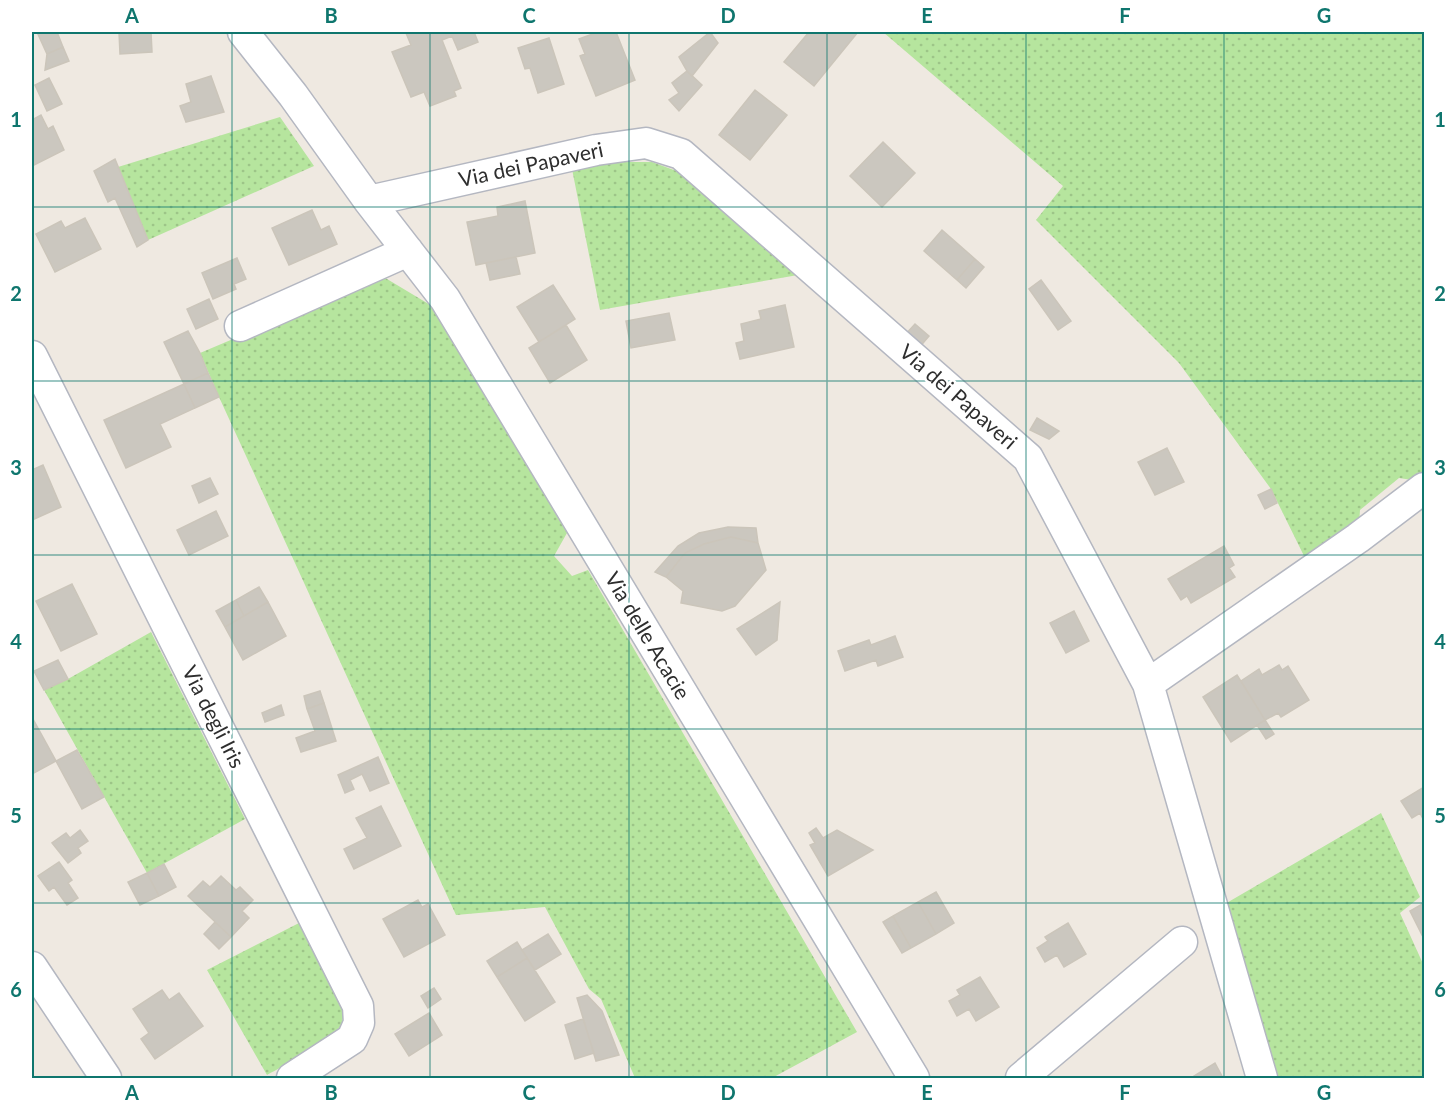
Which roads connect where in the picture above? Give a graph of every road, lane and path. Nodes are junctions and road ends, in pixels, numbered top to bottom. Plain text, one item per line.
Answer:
1 (243, 32) edge
2 (369, 201) junction
3 (408, 251) junction
4 (240, 326) dead end
5 (32, 356) edge
6 (1425, 488) edge
7 (1148, 684) junction
8 (1182, 942) dead end
9 (32, 967) edge
10 (310, 1074) edge
11 (106, 1078) edge
12 (914, 1078) edge
13 (1021, 1078) edge
14 (1262, 1078) edge

1 - 2 street, Via delle Acacie
2 - 3 street, Via delle Acacie
2 - 7 street, Via dei Papaveri
3 - 4 street
3 - 12 street, Via delle Acacie
5 - 10 street, Via degli Iris
6 - 7 street
7 - 14 street, Via dei Papaveri
8 - 13 street
9 - 11 street

